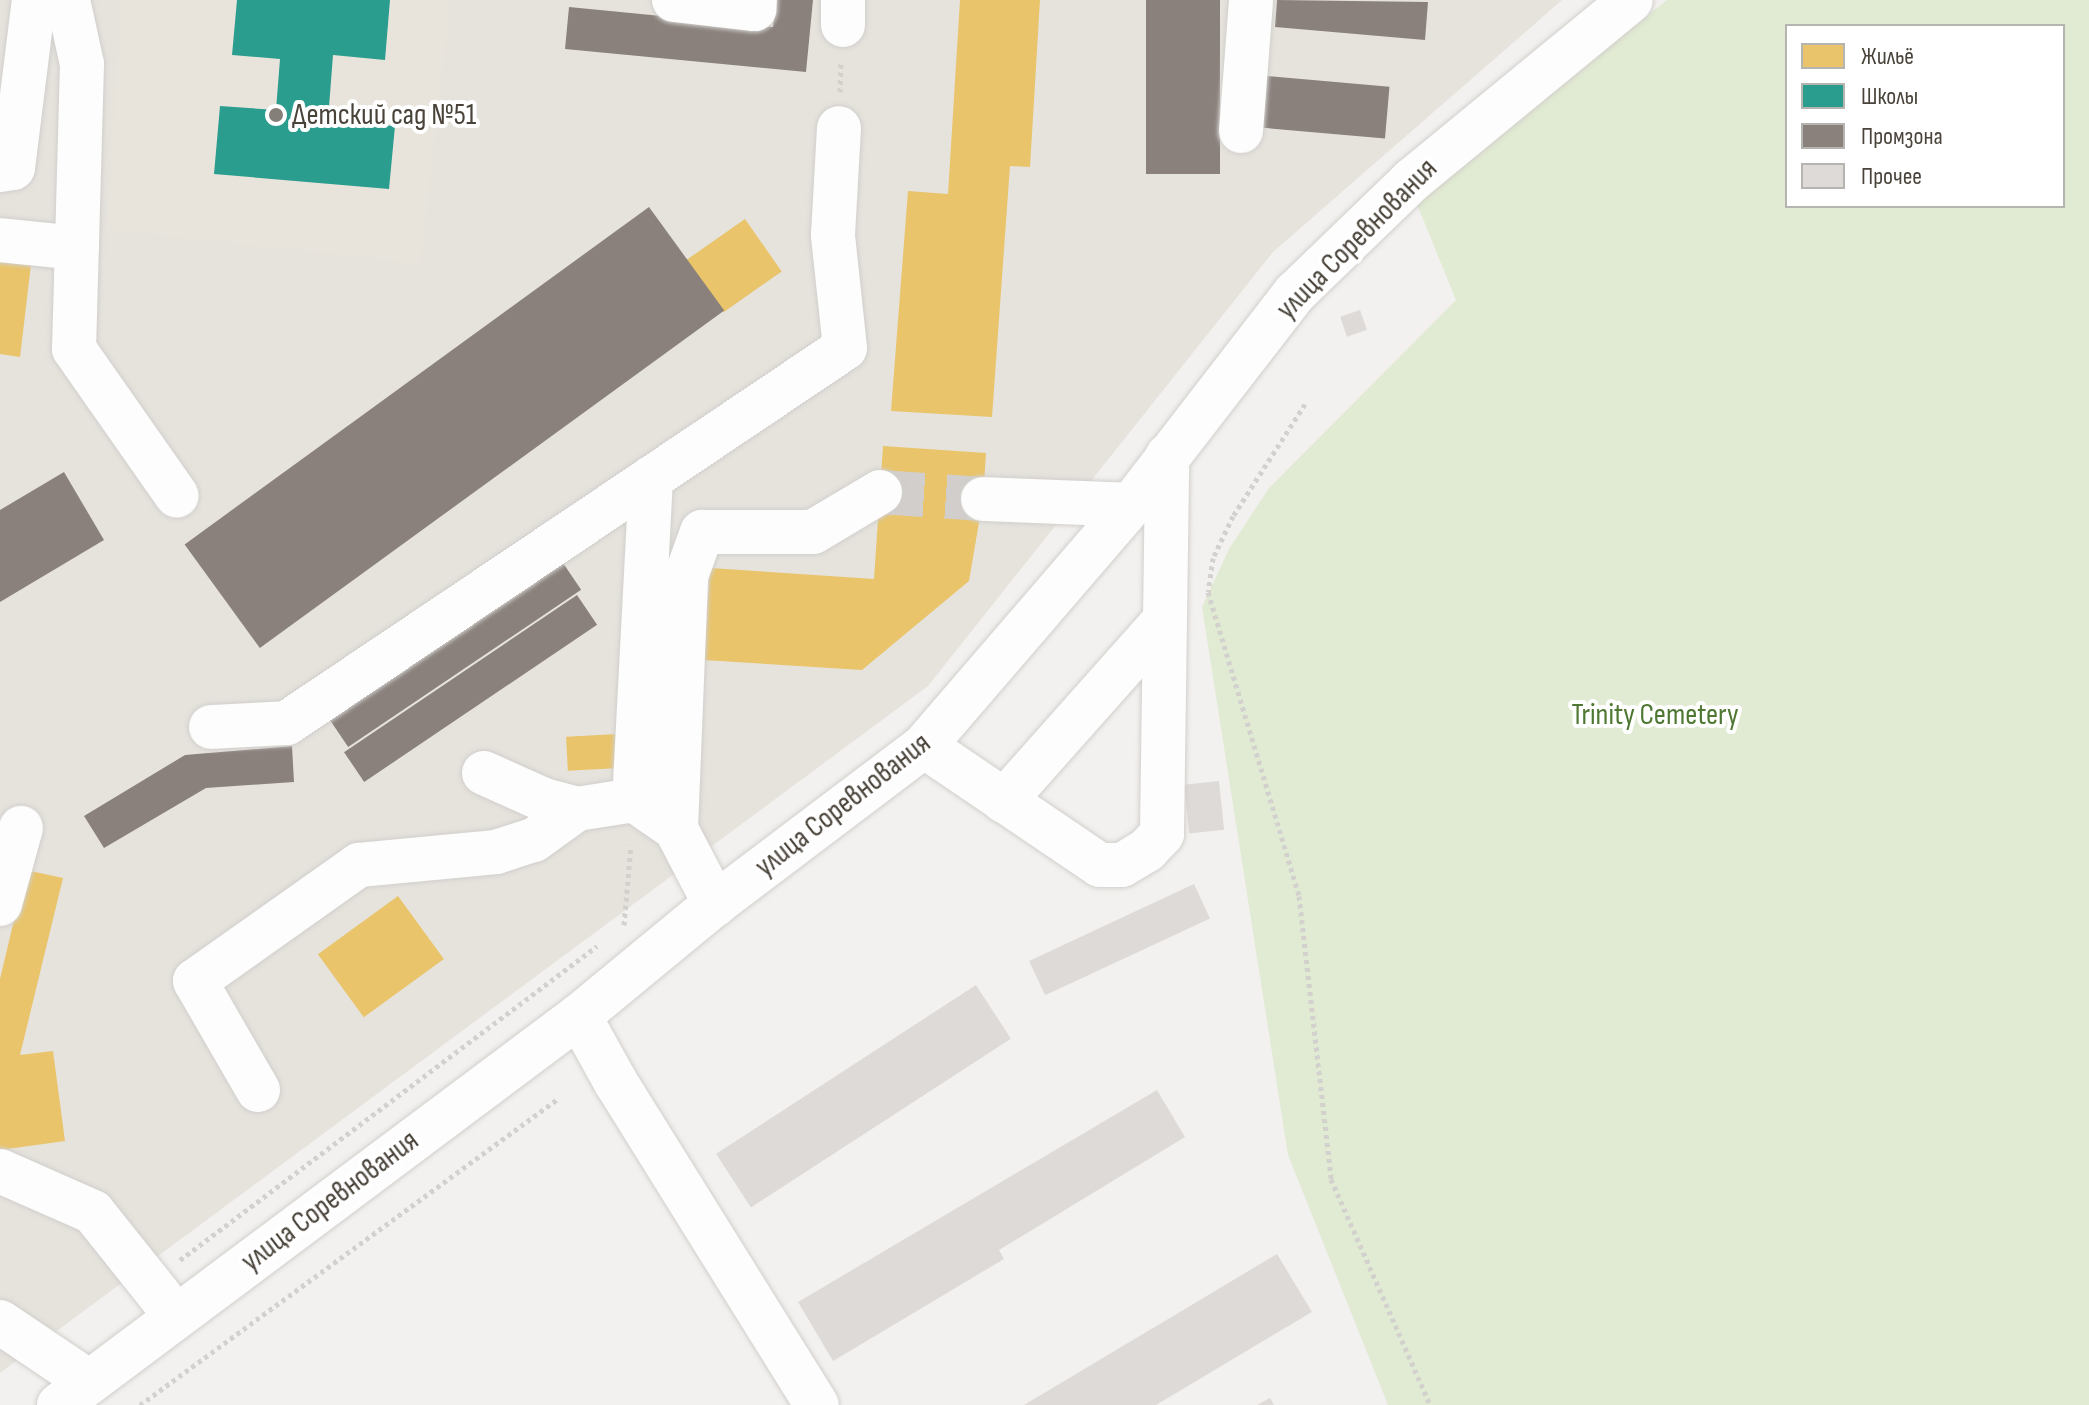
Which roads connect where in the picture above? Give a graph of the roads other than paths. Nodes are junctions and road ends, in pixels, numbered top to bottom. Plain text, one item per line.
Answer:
1 (34, 0) edge
2 (68, 0) edge
3 (674, 0) edge
4 (755, 0) edge
5 (1251, 0) edge
6 (1631, 0) edge
7 (839, 128) dead end
8 (1241, 131) dead end
9 (0, 170) edge
10 (0, 240) edge
11 (77, 248) junction
12 (1167, 456) junction
13 (651, 478) junction
14 (880, 492) tunnel mouth
15 (177, 496) dead end
16 (983, 499) tunnel mouth
17 (1131, 505) junction
18 (1163, 622) junction
19 (211, 727) dead end
20 (924, 746) junction
21 (484, 773) dead end
22 (634, 800) junction
23 (1004, 801) junction
24 (577, 809) junction
25 (21, 828) dead end
26 (676, 829) junction
27 (0, 904) edge
28 (715, 904) junction
29 (579, 1016) junction
30 (258, 1090) dead end
31 (0, 1171) edge
32 (163, 1300) junction
33 (0, 1322) edge
34 (74, 1394) edge
35 (817, 1405) edge

1 - 9 street
2 - 11 street
3 - 4 street
5 - 8 street
6 - 12 street, улица Соревнования
7 - 13 street
10 - 11 street
11 - 15 street
12 - 17 street, улица Соревнования
12 - 18 street
13 - 19 street
13 - 22 street
14 - 26 street
16 - 17 street
17 - 20 street, улица Соревнования
18 - 23 street
18 - 23 street
20 - 23 street
20 - 28 street, улица Соревнования
21 - 24 street
22 - 24 street
22 - 26 street
24 - 30 street
25 - 27 street
26 - 28 street
28 - 29 street, улица Соревнования
29 - 32 street, улица Соревнования
29 - 35 street
31 - 32 street
32 - 34 street, улица Соревнования
33 - 34 street

